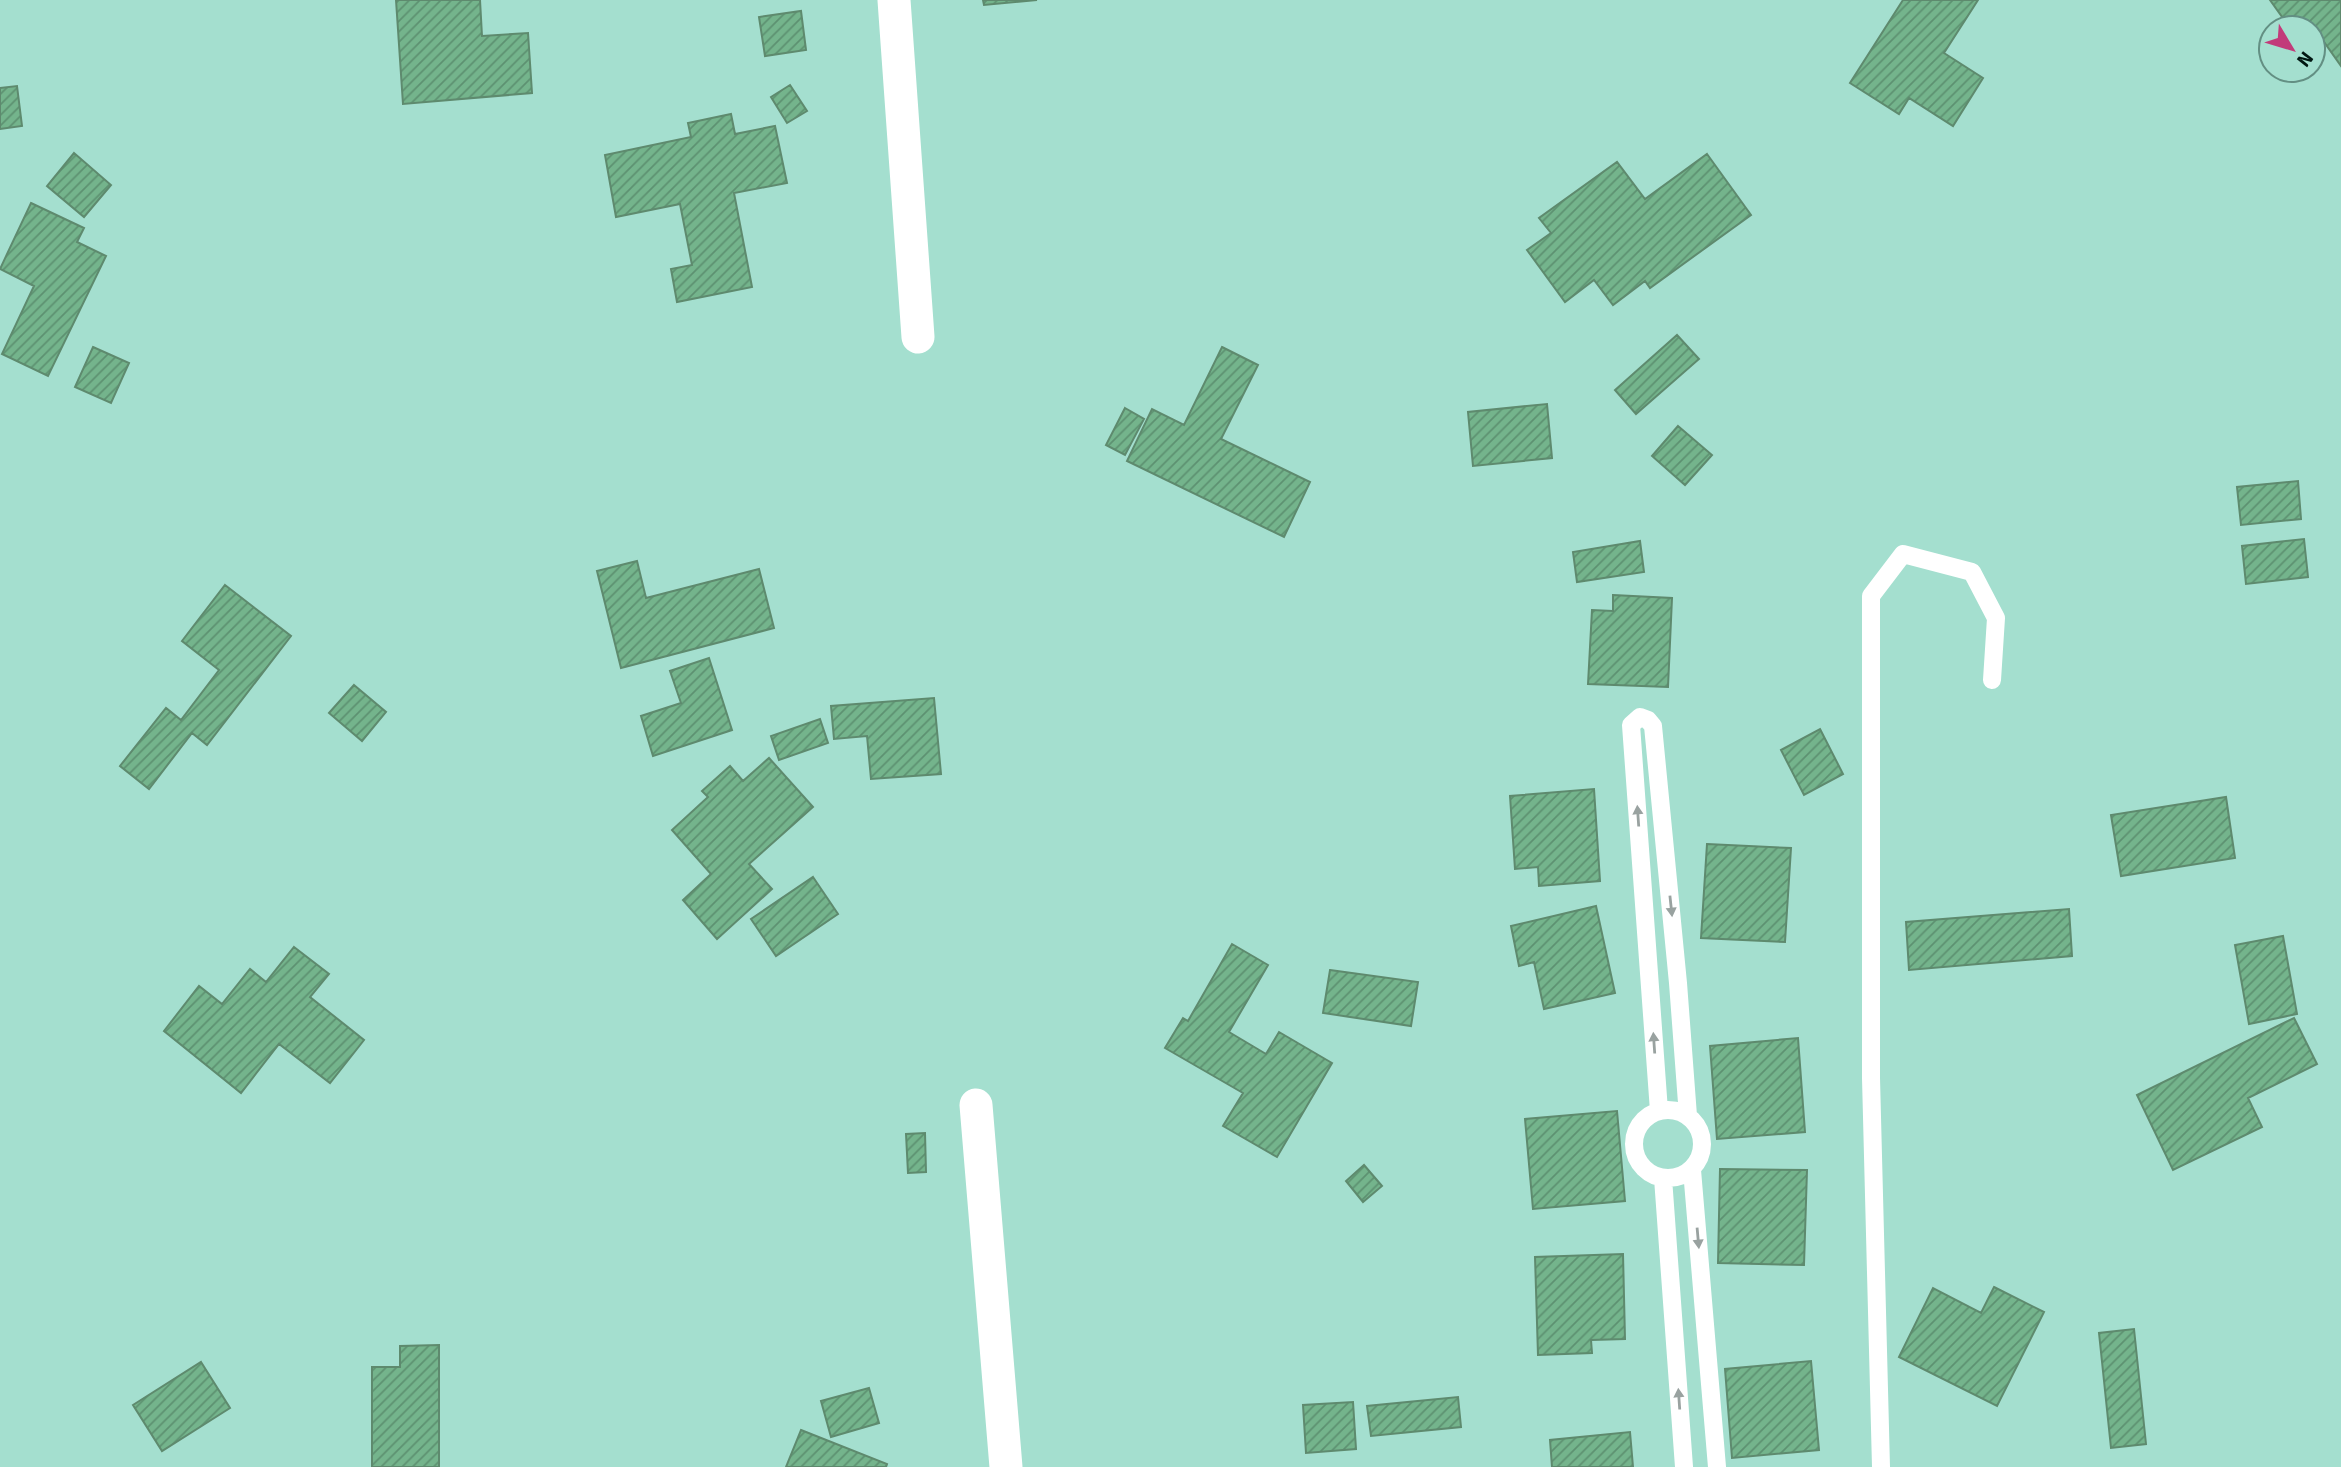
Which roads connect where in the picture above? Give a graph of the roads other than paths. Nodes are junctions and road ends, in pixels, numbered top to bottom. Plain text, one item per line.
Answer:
1 (894, 0) edge
2 (918, 337) dead end
3 (1992, 680) dead end
4 (976, 1105) dead end
5 (1659, 1111) junction
6 (1688, 1116) junction
7 (1692, 1170) junction
8 (1663, 1178) junction
9 (1006, 1467) edge
10 (1684, 1467) edge
11 (1717, 1467) edge
12 (1881, 1467) edge

1 - 2 street
3 - 12 lane
4 - 9 street
5 - 6 lane
5 -> 6 lane
5 - 8 lane
6 - 7 lane
7 - 8 lane
7 -> 11 lane
10 -> 8 lane

